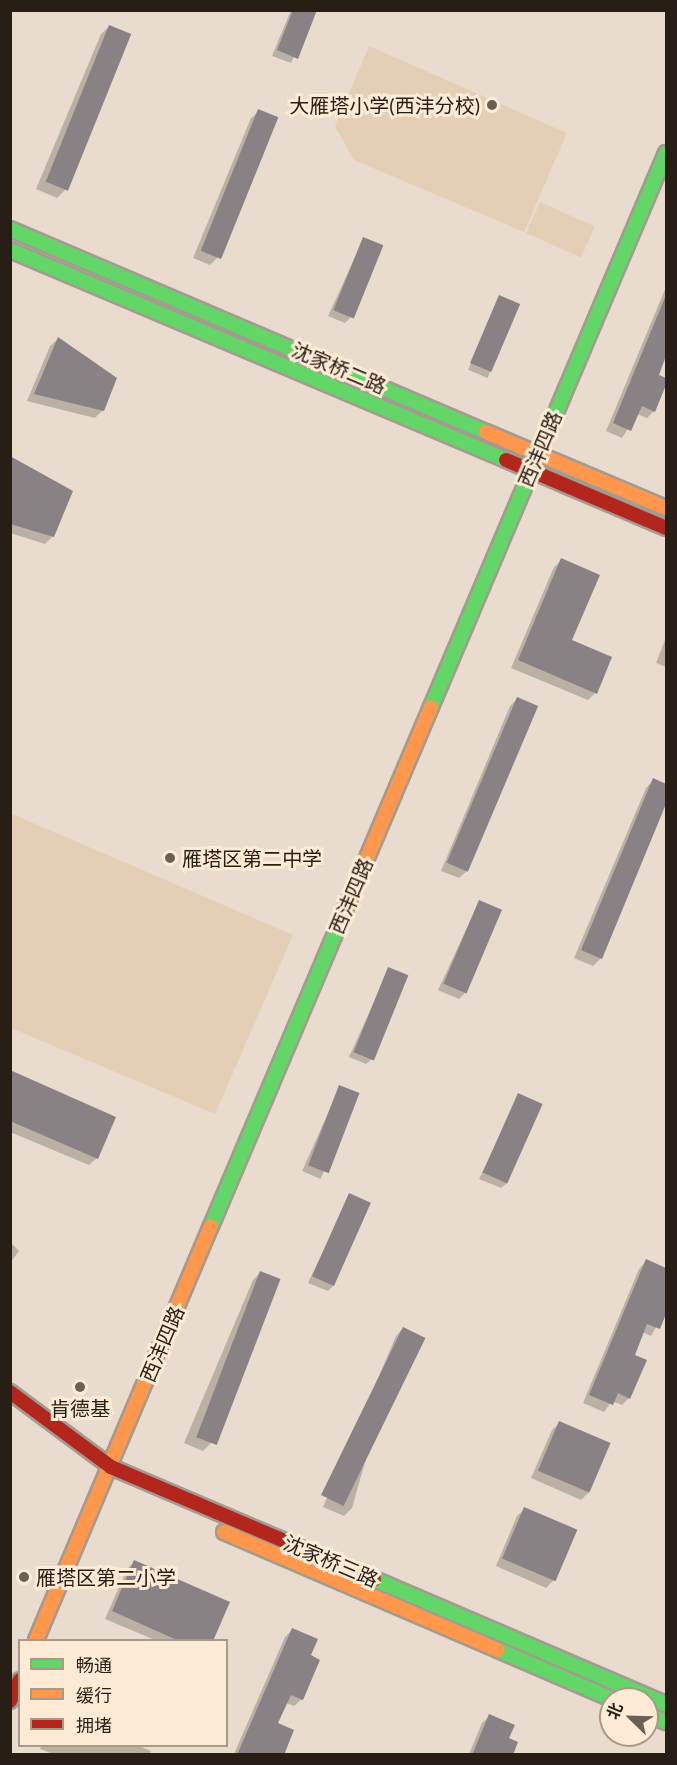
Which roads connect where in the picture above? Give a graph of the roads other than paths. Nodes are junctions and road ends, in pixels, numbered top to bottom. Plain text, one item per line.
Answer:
1 (666, 153) edge
2 (10, 229) edge
3 (10, 250) edge
4 (538, 453) junction
5 (531, 471) junction
6 (666, 508) edge
7 (666, 528) edge
8 (10, 1392) edge
9 (10, 1411) edge
10 (111, 1467) junction
11 (109, 1483) junction
12 (210, 1526) dead end
13 (37, 1639) edge
14 (18, 1684) edge
15 (599, 1693) edge
16 (10, 1701) edge
17 (666, 1704) edge

1 - 4 street, 西沣四路
2 - 4 street, 沈家桥二路
3 - 5 street, 沈家桥二路
4 - 5 street, 西沣四路
4 - 6 street, 沈家桥二路
5 - 7 street, 沈家桥二路
5 - 10 street, 西沣四路
8 - 10 street, 沈家桥三路
9 - 11 street
10 - 11 street, 西沣四路
10 - 17 street, 沈家桥三路
11 - 13 street, 西沣四路
12 - 15 street, 沈家桥三路
14 - 16 street

